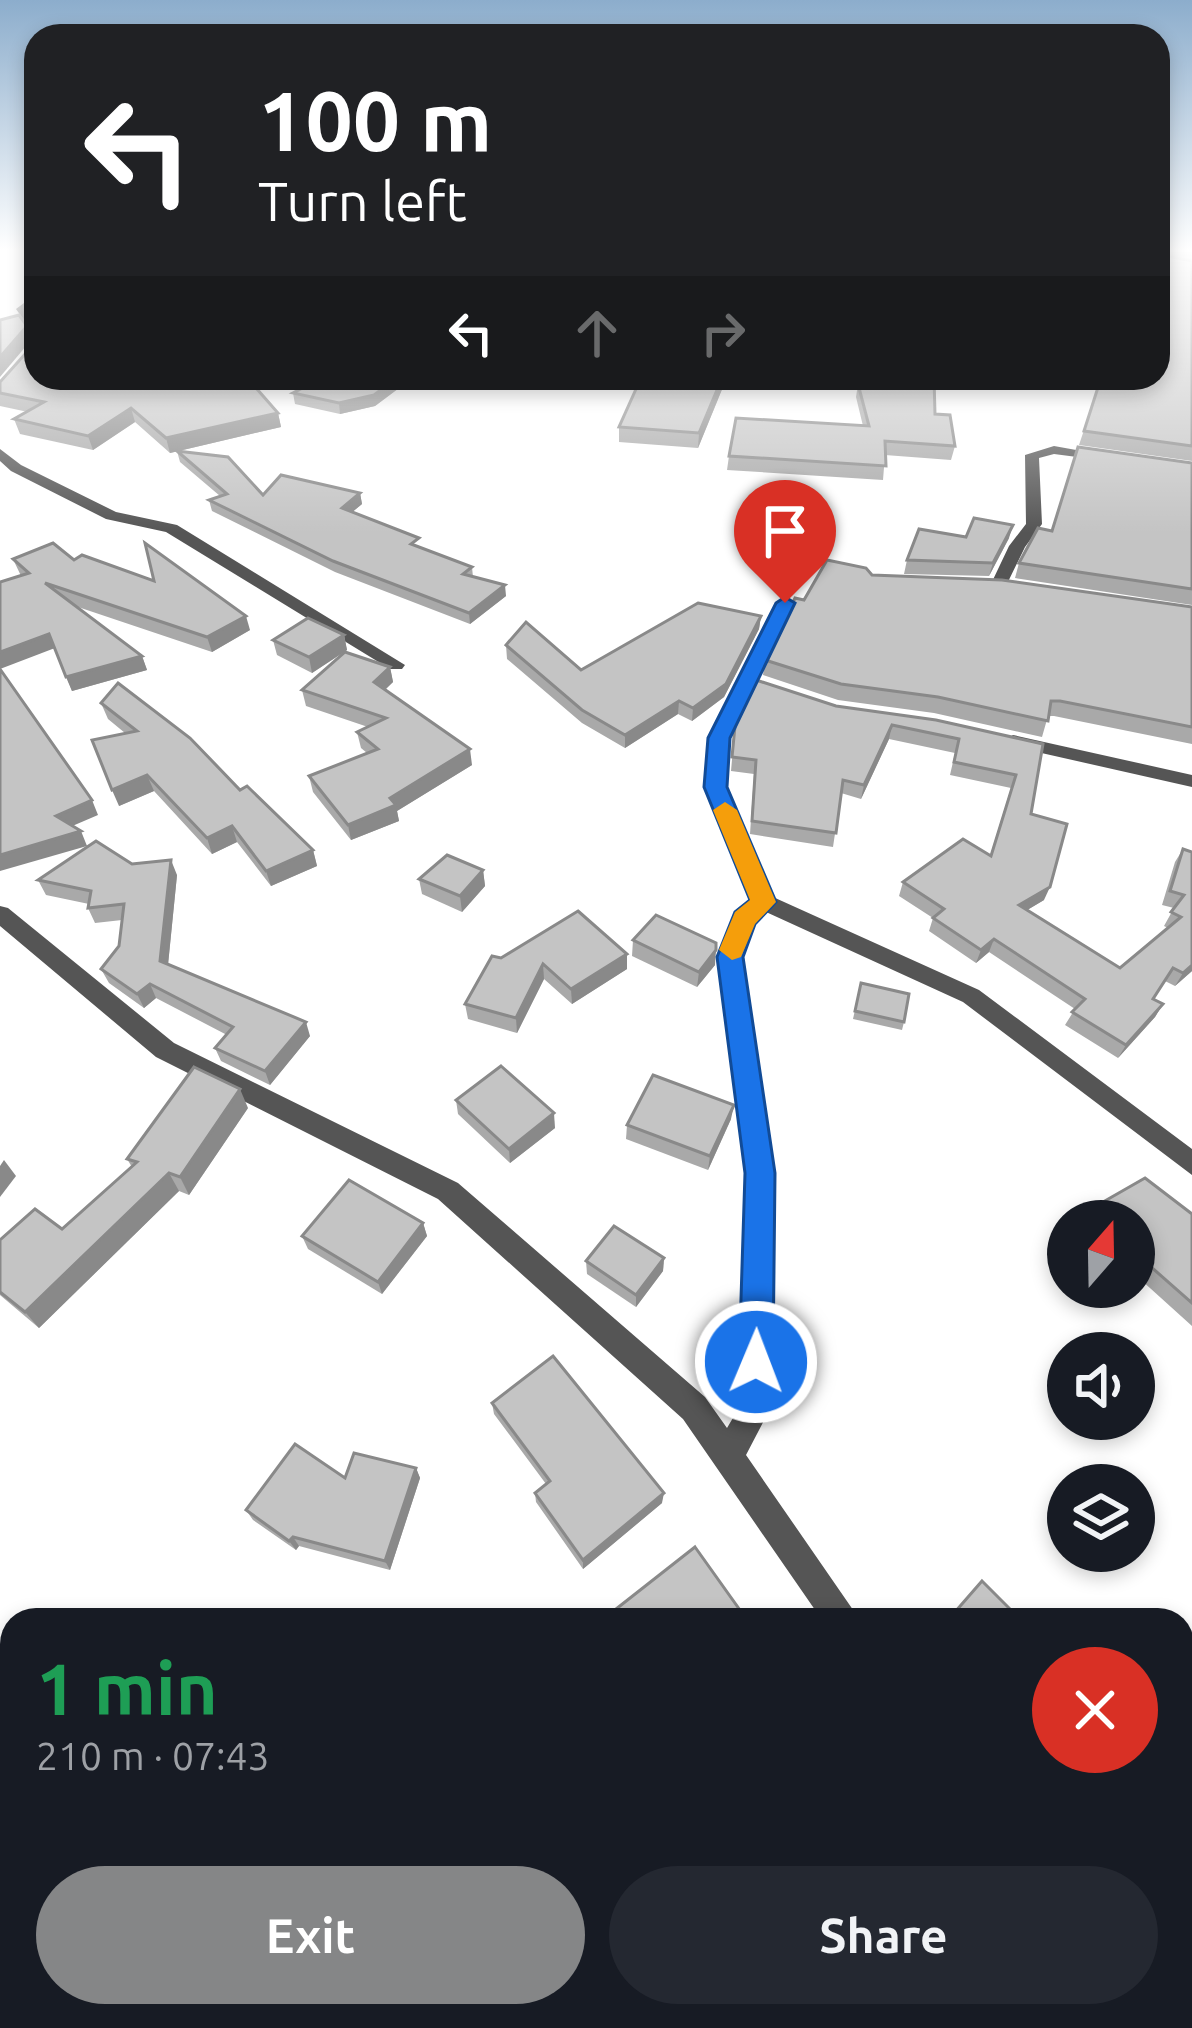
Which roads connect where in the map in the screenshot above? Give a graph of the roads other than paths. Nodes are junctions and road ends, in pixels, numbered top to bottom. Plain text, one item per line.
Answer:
1 (0, 453) edge
2 (1131, 460) edge
3 (978, 585) edge
4 (998, 586) junction
5 (1020, 589) edge
6 (785, 603) dead end
7 (396, 664) dead end
8 (745, 680) junction
9 (767, 688) edge
10 (998, 738) edge
11 (1192, 781) edge
12 (764, 902) junction
13 (0, 914) edge
14 (1192, 1164) edge
15 (728, 1456) junction
16 (835, 1608) edge

1 - 7 street
2 - 4 street
3 - 4 street
4 - 5 street
6 - 8 street
8 - 9 street
8 - 12 street
10 - 11 street
12 - 14 street
12 - 15 street
13 - 15 street
15 - 16 street

